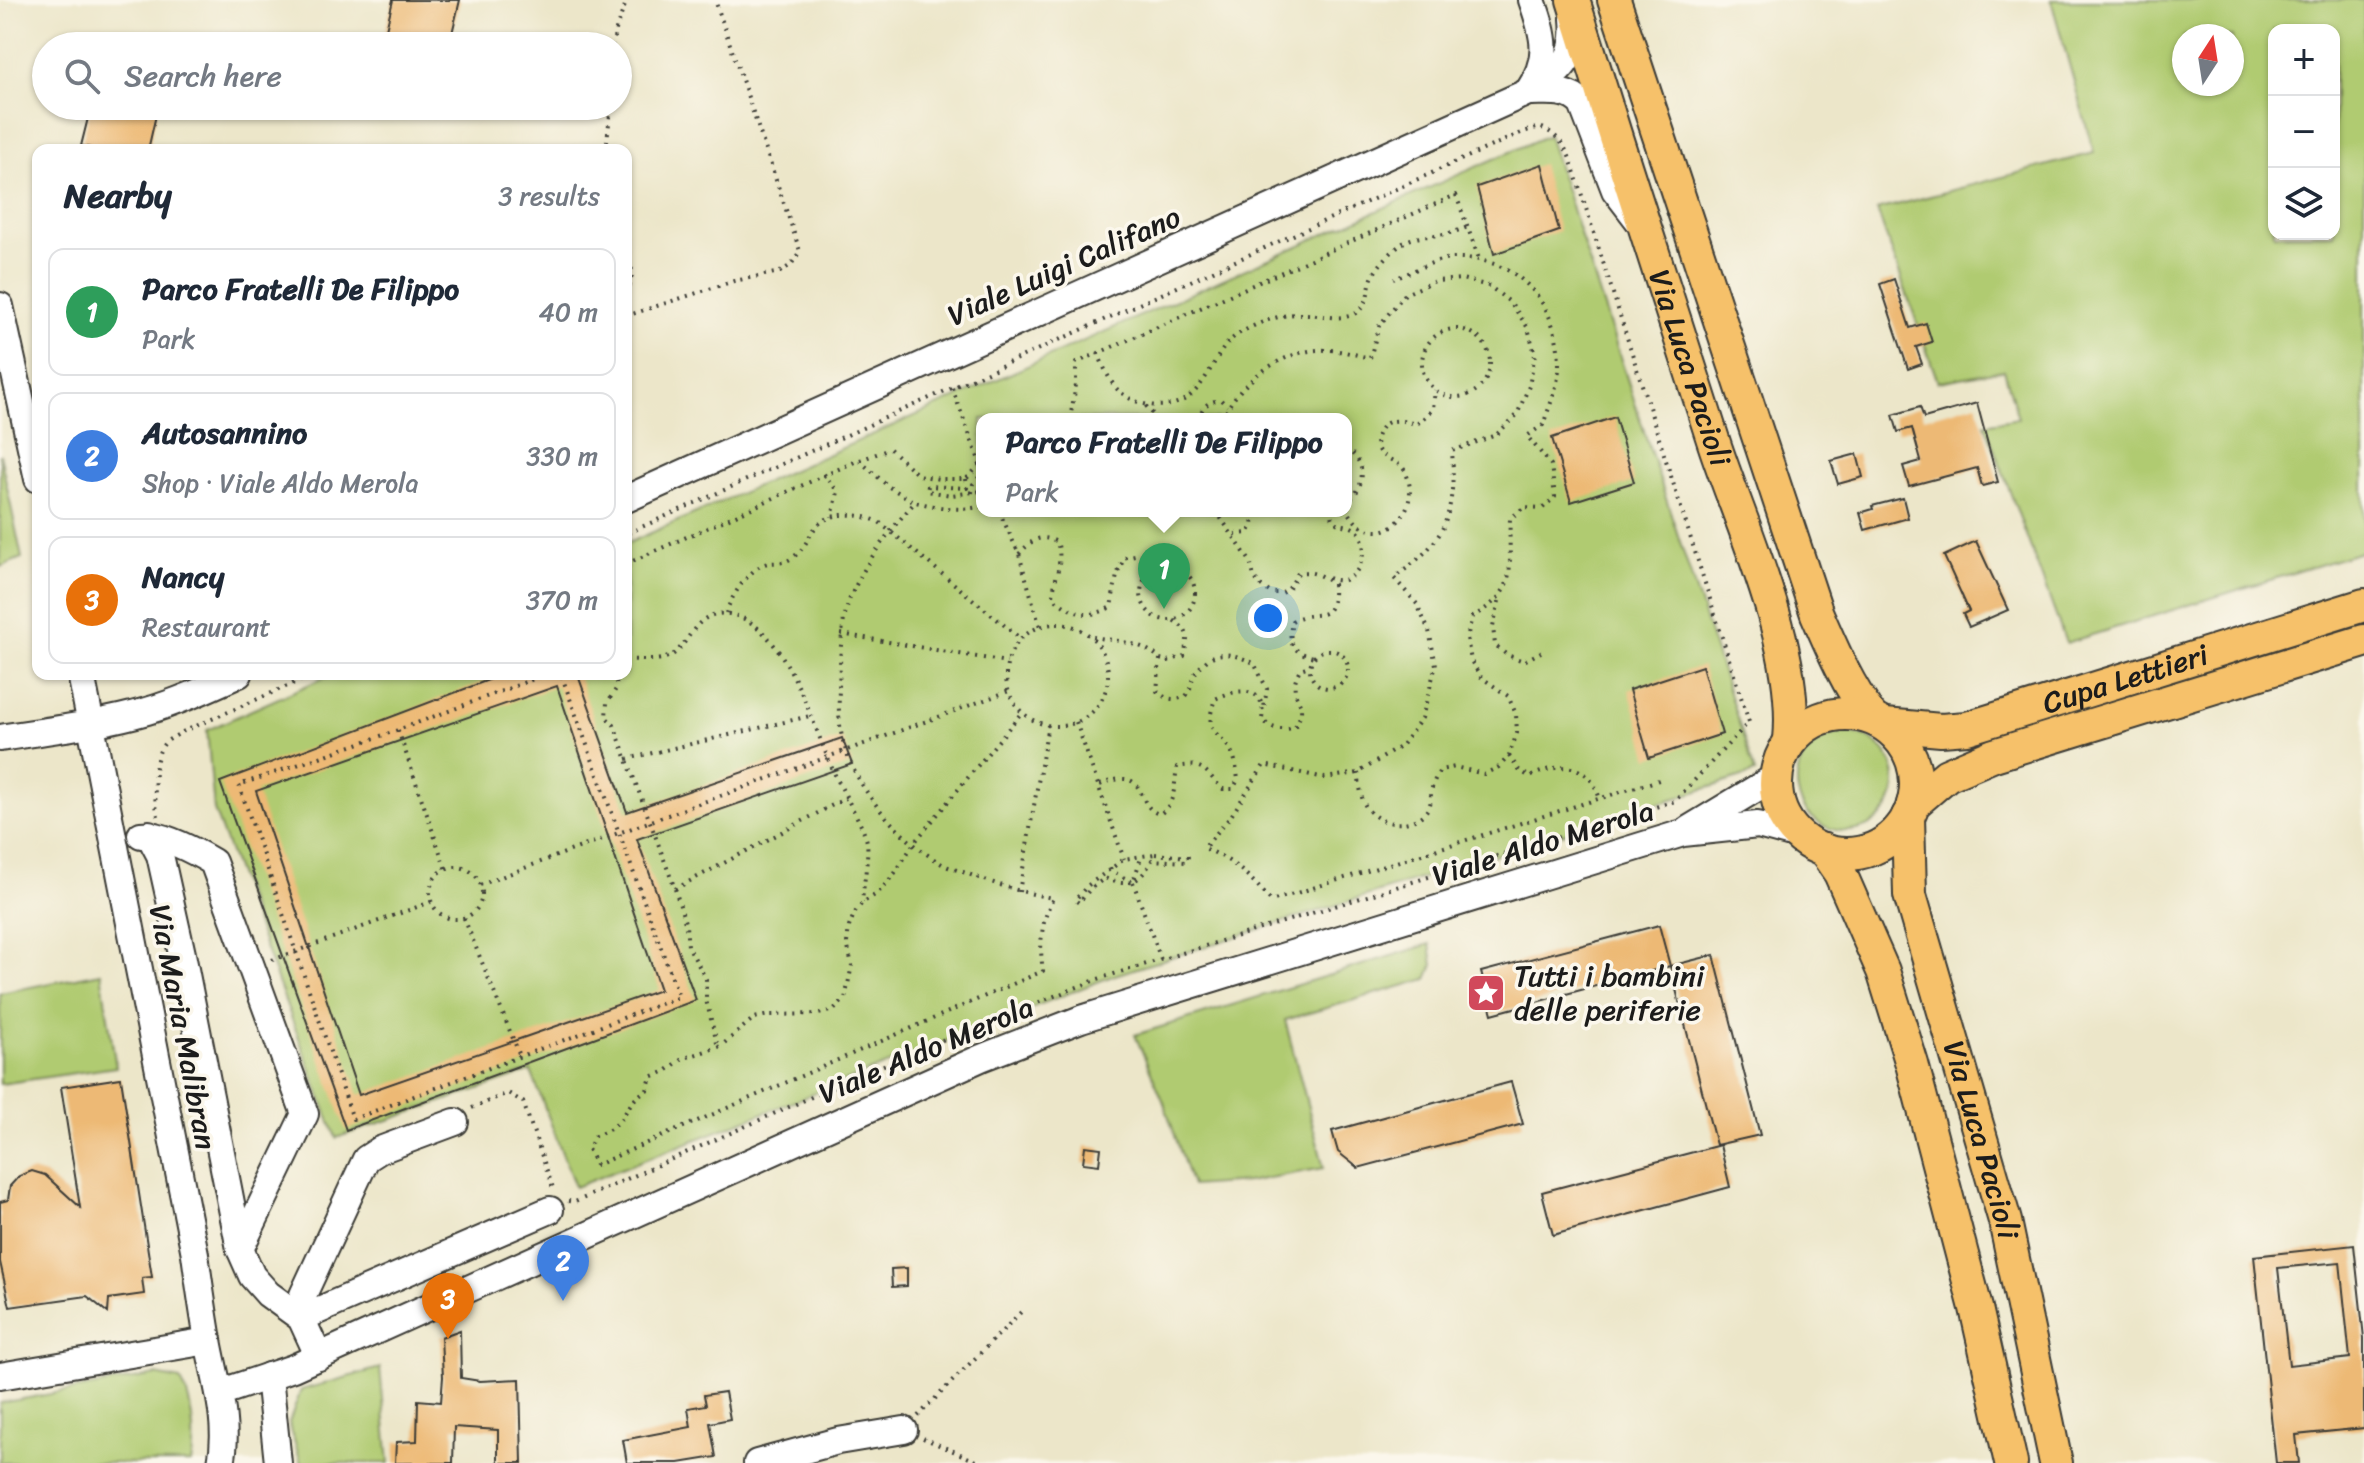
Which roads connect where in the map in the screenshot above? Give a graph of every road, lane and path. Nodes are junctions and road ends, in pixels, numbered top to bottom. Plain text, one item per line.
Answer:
1 (627, 0) edge
2 (715, 0) edge
3 (1532, 0) edge
4 (1573, 0) edge
5 (1614, 0) edge
6 (1628, 0) edge
7 (616, 32) edge
8 (1630, 52) junction
9 (1528, 92) junction
10 (609, 120) edge
11 (607, 144) edge
12 (1468, 227) junction
13 (1643, 227) junction
14 (1479, 259) junction
15 (1394, 279) dead end
16 (0, 306) edge
17 (632, 314) edge
18 (1098, 353) junction
19 (952, 388) junction
20 (1435, 390) junction
21 (1145, 404) junction
22 (1228, 406) junction
23 (1071, 413) edge
24 (1152, 413) edge
25 (1201, 413) edge
26 (1225, 413) edge
27 (976, 451) edge
28 (32, 452) edge
29 (1352, 455) edge
30 (859, 460) junction
31 (976, 472) edge
32 (824, 474) junction
33 (976, 478) edge
34 (966, 479) junction
35 (976, 492) edge
36 (972, 493) junction
37 (632, 496) edge
38 (1352, 497) edge
39 (915, 502) junction
40 (976, 508) edge
41 (1352, 514) edge
42 (832, 517) junction
43 (1002, 517) edge
44 (1220, 517) edge
45 (1254, 517) edge
46 (1332, 517) edge
47 (889, 530) junction
48 (632, 531) edge
49 (1234, 534) junction
50 (1019, 554) junction
51 (632, 561) edge
52 (1177, 568) junction
53 (1322, 576) junction
54 (1499, 599) junction
55 (2364, 605) edge
56 (726, 613) junction
57 (1173, 620) junction
58 (1040, 627) junction
59 (841, 634) junction
60 (1091, 637) junction
61 (1021, 639) junction
62 (2364, 641) edge
63 (1541, 652) dead end
64 (1314, 657) junction
65 (1160, 659) junction
66 (632, 660) edge
67 (1007, 662) junction
68 (1310, 666) junction
69 (82, 680) edge
70 (225, 680) edge
71 (301, 680) edge
72 (531, 680) edge
73 (563, 680) edge
74 (617, 680) edge
75 (1009, 691) junction
76 (1264, 709) junction
77 (1022, 712) junction
78 (810, 716) junction
79 (1076, 722) junction
80 (1878, 722) junction
81 (91, 724) junction
82 (1048, 725) junction
83 (398, 730) junction
84 (0, 738) edge
85 (1790, 740) junction
86 (847, 751) junction
87 (1509, 756) junction
88 (827, 758) junction
89 (627, 759) junction
90 (1358, 773) junction
91 (1775, 777) junction
92 (1659, 780) dead end
93 (1100, 785) junction
94 (846, 798) junction
95 (1600, 800) junction
96 (1910, 810) junction
97 (650, 820) junction
98 (154, 828) junction
99 (620, 832) junction
100 (1683, 833) junction
101 (114, 837) junction
102 (914, 843) junction
103 (1811, 843) junction
104 (1141, 857) junction
105 (1124, 859) junction
106 (1110, 868) junction
107 (446, 870) junction
108 (1133, 882) junction
109 (480, 885) junction
110 (675, 889) junction
111 (1019, 892) junction
112 (431, 902) junction
113 (862, 903) junction
114 (464, 918) junction
115 (295, 951) junction
116 (1161, 960) junction
117 (251, 967) junction
118 (718, 1048) junction
119 (520, 1056) junction
120 (461, 1116) joint
121 (555, 1200) junction
122 (240, 1249) junction
123 (1021, 1312) dead end
124 (301, 1318) junction
125 (208, 1341) junction
126 (319, 1357) junction
127 (0, 1376) edge
128 (269, 1376) junction
129 (219, 1393) junction
130 (904, 1430) junction
131 (221, 1463) edge
132 (278, 1463) edge
133 (757, 1463) edge
134 (981, 1463) edge
135 (2011, 1463) edge
136 (2056, 1463) edge

1 - 7 path
2 - 17 path
3 - 9 street
4 - 9 street, Viale Luigi Califano
4 - 13 main road, Via Luca Pacioli
5 - 8 main road, Via Luca Pacioli
6 - 8 street
8 - 80 main road, Via Luca Pacioli
9 - 13 street, Viale Luigi Califano
9 - 37 street, Viale Luigi Califano
10 - 11 path
12 - 14 path
12 - 18 path
12 - 21 path
13 - 85 main road, Via Luca Pacioli
14 - 15 path
14 - 54 path
16 - 28 street
18 - 21 path
18 - 23 path
19 - 27 path
19 - 48 path
19 - 116 path
20 - 20 path
20 - 41 path
21 - 24 path
22 - 25 path
22 - 26 path
22 - 90 path
29 - 38 path
30 - 32 path
30 - 34 path
30 - 39 path
31 - 34 path
32 - 42 path
32 - 51 path
33 - 36 path
34 - 36 path
35 - 36 path
39 - 40 path
39 - 47 path
42 - 47 path
42 - 56 path
43 - 50 path
44 - 49 path
45 - 49 path
46 - 53 path
47 - 59 path
47 - 61 path
49 - 53 path
50 - 52 path
50 - 58 path
52 - 57 path
52 - 57 path
53 - 64 path
54 - 63 path
54 - 87 path
55 - 80 main road, Cupa Lettieri
56 - 66 path
56 - 78 path
57 - 65 path
58 - 60 path
58 - 61 path
59 - 67 path
59 - 86 path
60 - 65 path
60 - 79 path
61 - 67 path
62 - 96 main road, Cupa Lettieri
64 - 68 path
64 - 68 path
65 - 76 path
67 - 75 path
68 - 76 path
69 - 81 street, Via Maria Malibran
70 - 81 street
71 - 98 path
72 - 83 path
73 - 99 path
74 - 89 path
75 - 77 path
75 - 86 path
76 - 93 path
77 - 82 path
77 - 102 path
78 - 88 path
78 - 89 path
79 - 82 path
79 - 93 path
80 - 85 main road
80 - 96 main road
81 - 84 street
81 - 101 street, Via Maria Malibran
82 - 111 path
83 - 107 path
83 - 115 path
85 - 91 main road
86 - 88 path
86 - 102 path
87 - 90 path
87 - 95 path
88 - 94 path
88 - 97 path
89 - 97 path
90 - 95 path
91 - 100 street, Viale Aldo Merola
91 - 103 main road
92 - 95 path
93 - 105 path
94 - 110 path
94 - 113 path
96 - 103 main road
96 - 136 main road, Via Luca Pacioli
97 - 99 path
97 - 110 path
98 - 101 street
98 - 117 street
98 - 122 street
99 - 109 path
99 - 119 path
100 - 103 street, Viale Aldo Merola
100 - 126 street, Viale Aldo Merola
101 - 125 street, Via Maria Malibran
102 - 111 path
102 - 113 path
103 - 135 main road, Via Luca Pacioli
104 - 105 path
104 - 108 path
104 - 108 path
105 - 106 path
106 - 108 path
106 - 108 path
107 - 109 path
107 - 112 path
108 - 116 path
109 - 114 path
110 - 118 path
111 - 118 path
112 - 114 path
112 - 115 path
113 - 118 path
114 - 119 path
115 - 117 path
115 - 119 path
116 - 121 path
117 - 122 street
120 - 121 path
120 - 124 street
121 - 124 street
122 - 124 street
123 - 130 path
124 - 126 street
125 - 127 street
125 - 129 street, Via Maria Malibran
126 - 128 street, Viale Aldo Merola
128 - 129 street, Viale Aldo Merola
128 - 132 street
129 - 131 street, Via Maria Malibran
130 - 133 street
130 - 134 path

